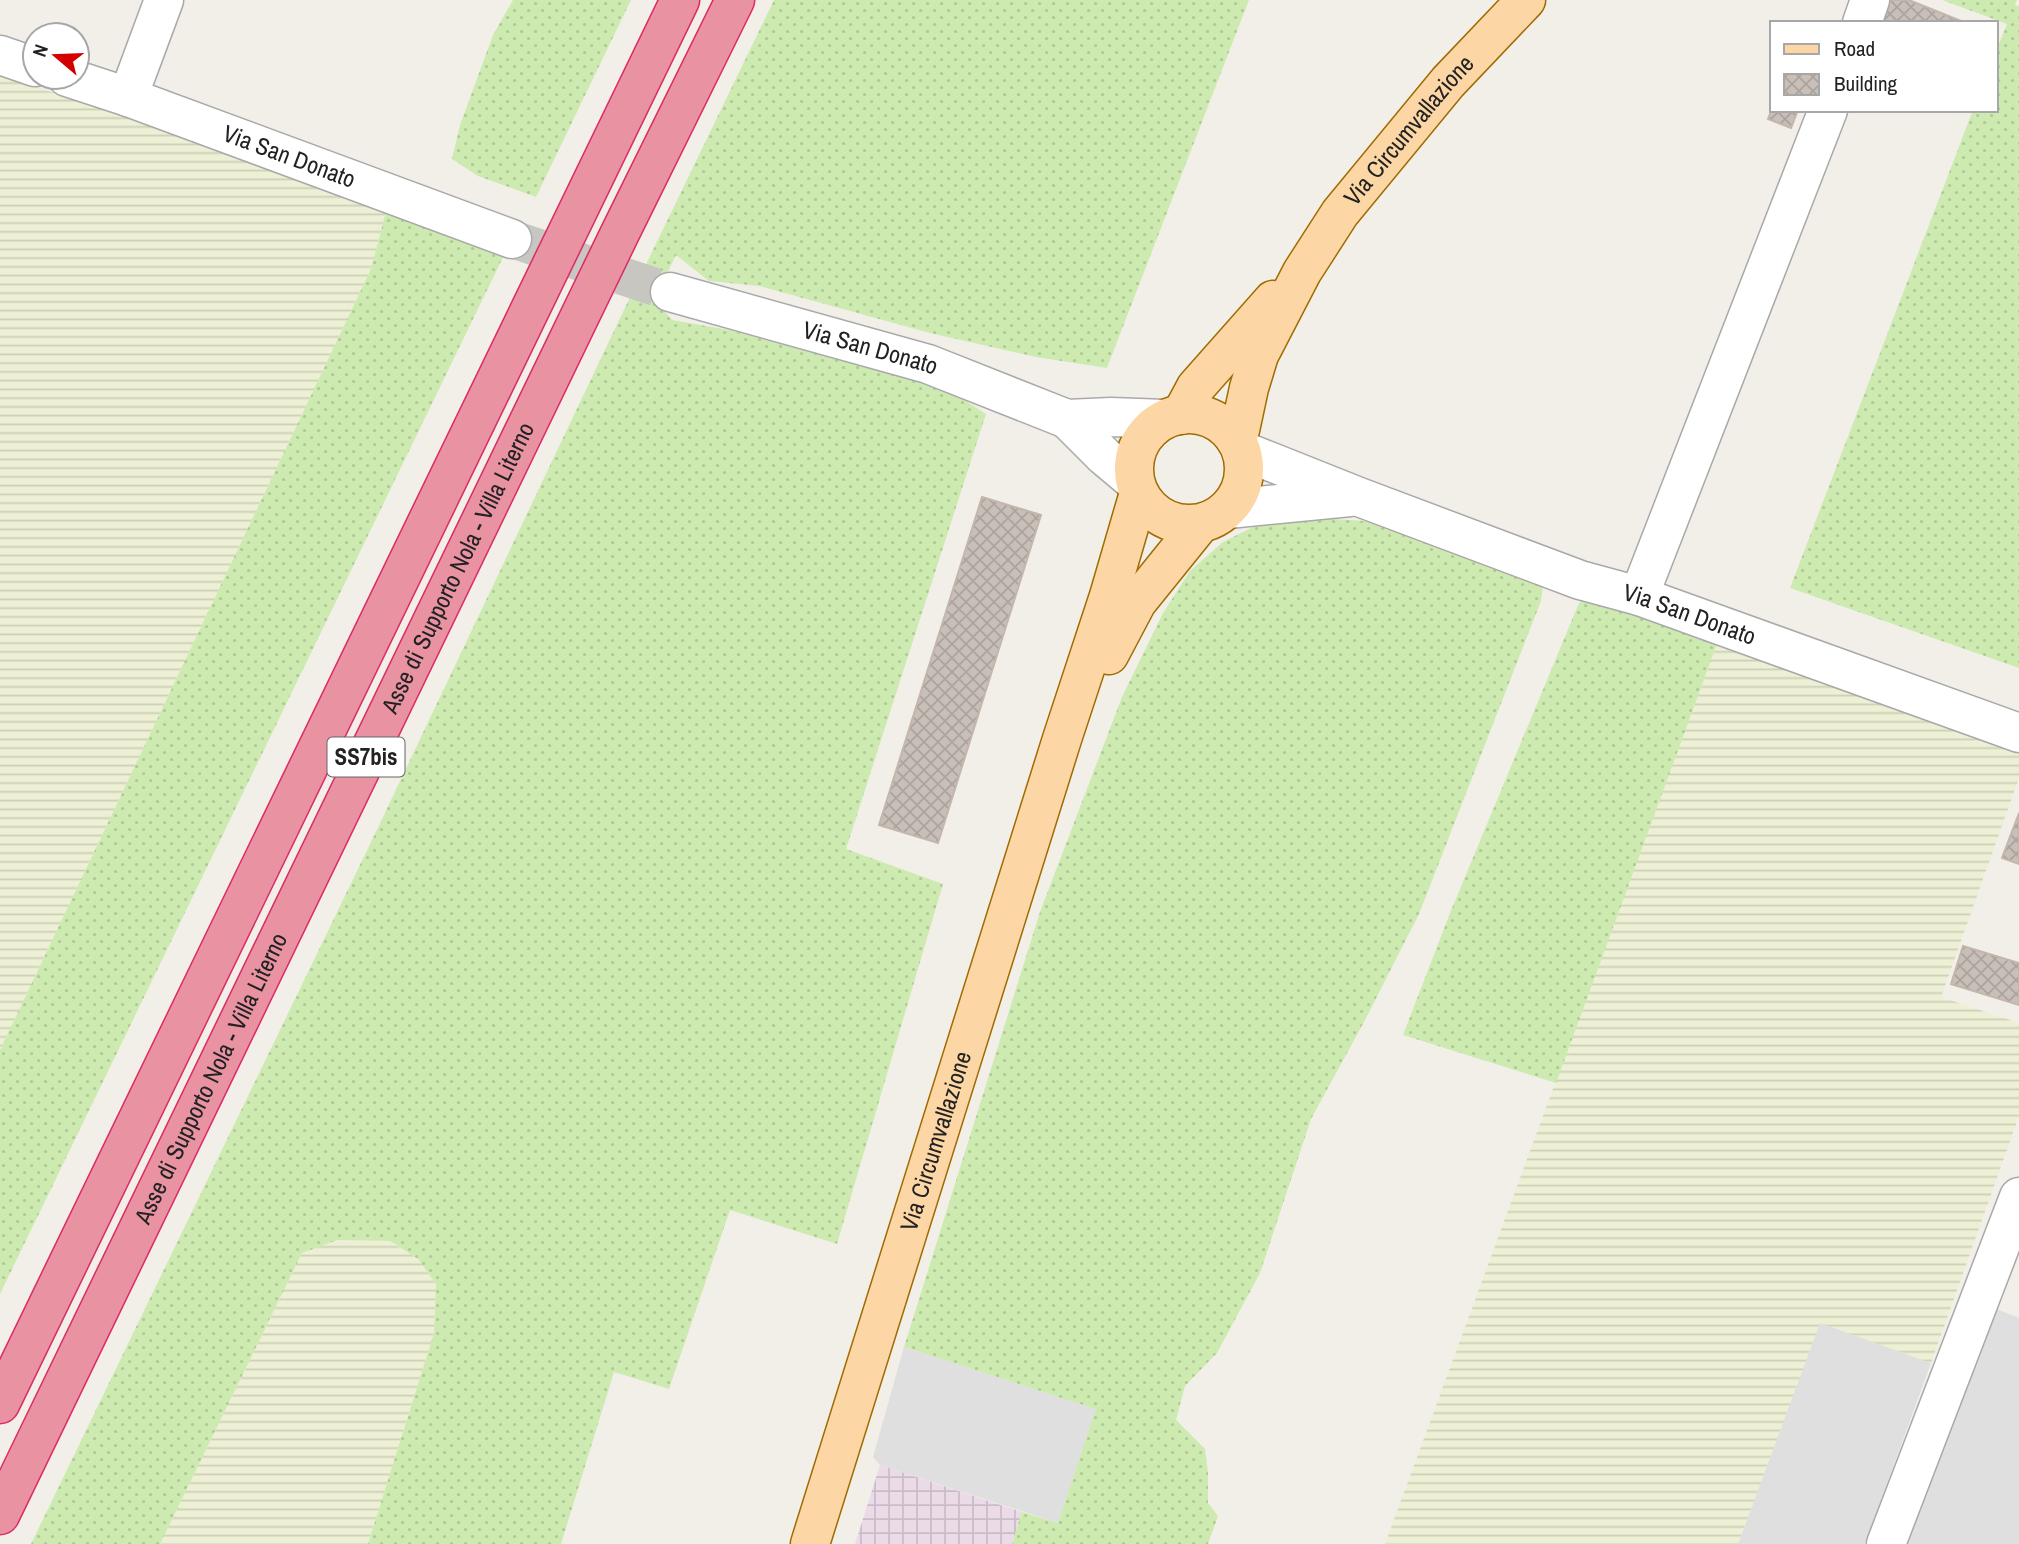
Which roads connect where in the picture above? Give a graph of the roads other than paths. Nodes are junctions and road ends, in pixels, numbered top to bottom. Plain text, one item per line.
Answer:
1 (164, 0) edge
2 (680, 0) edge
3 (735, 0) edge
4 (1526, 0) edge
5 (1870, 0) edge
6 (1863, 21) edge
7 (0, 55) edge
8 (21, 62) edge
9 (91, 85) edge
10 (128, 97) junction
11 (1827, 112) edge
12 (512, 239) tunnel mouth
13 (1302, 272) junction
14 (670, 292) tunnel mouth
15 (1173, 417) junction
16 (1067, 419) junction
17 (1238, 445) junction
18 (1137, 487) junction
19 (1359, 497) junction
20 (1214, 516) junction
21 (1639, 596) junction
22 (2019, 733) edge
23 (1062, 739) junction
24 (2019, 1198) edge
25 (0, 1404) edge
26 (0, 1515) edge
27 (810, 1544) edge
28 (1886, 1544) edge

1 - 10 street
2 - 25 highway, Asse di Supporto Nola - Villa Literno / SS7bis
3 - 26 highway, Asse di Supporto Nola - Villa Literno / SS7bis
4 - 13 main road, Via Circumvallazione
5 - 6 street
7 - 8 street
9 - 10 street, Via San Donato
10 - 12 street, Via San Donato
11 - 21 street
13 - 15 main road
13 - 17 main road
14 - 16 street, Via San Donato
15 - 16 street, Via San Donato
15 - 17 main road
15 - 18 main road
16 - 18 street, Via San Donato
17 - 19 street, Via San Donato
17 - 20 main road
18 - 20 main road
18 - 23 main road
19 - 20 street
19 - 21 street, Via San Donato
20 - 23 main road
21 - 22 street, Via San Donato
23 - 27 main road, Via Circumvallazione
24 - 28 street

